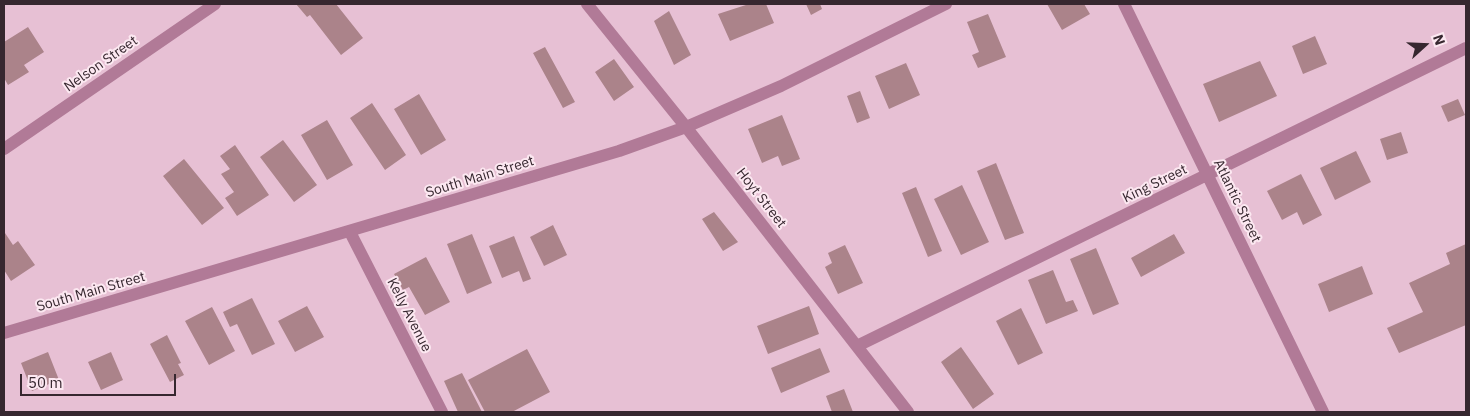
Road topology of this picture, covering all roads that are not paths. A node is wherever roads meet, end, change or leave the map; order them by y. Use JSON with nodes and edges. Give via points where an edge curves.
{"nodes":[{"id":1,"x":215,"y":4,"type":"edge"},
{"id":2,"x":587,"y":4,"type":"edge"},
{"id":3,"x":946,"y":4,"type":"edge"},
{"id":4,"x":1124,"y":4,"type":"edge"},
{"id":5,"x":1466,"y":48,"type":"edge"},
{"id":6,"x":686,"y":126,"type":"junction"},
{"id":7,"x":4,"y":149,"type":"edge"},
{"id":8,"x":1208,"y":174,"type":"junction"},
{"id":9,"x":350,"y":232,"type":"junction"},
{"id":10,"x":4,"y":333,"type":"edge"},
{"id":11,"x":857,"y":346,"type":"junction"},
{"id":12,"x":442,"y":412,"type":"edge"},
{"id":13,"x":908,"y":412,"type":"edge"},
{"id":14,"x":1323,"y":412,"type":"edge"}],
"edges":[{"from":1,"to":7,"type":"street","name":"Nelson Street"},
{"from":2,"to":6,"type":"street","name":"Hoyt Street"},
{"from":3,"to":6,"type":"street","name":"South Main Street","via":[[780,86]]},
{"from":4,"to":8,"type":"street","name":"Atlantic Street"},
{"from":5,"to":8,"type":"street","name":"King Street"},
{"from":6,"to":9,"type":"street","name":"South Main Street","via":[[619,152]]},
{"from":6,"to":11,"type":"street","name":"Hoyt Street"},
{"from":8,"to":11,"type":"street","name":"King Street"},
{"from":8,"to":14,"type":"street","name":"Atlantic Street"},
{"from":9,"to":10,"type":"street","name":"South Main Street"},
{"from":9,"to":12,"type":"street","name":"Kelly Avenue"},
{"from":11,"to":13,"type":"street","name":"Hoyt Street"}]}
